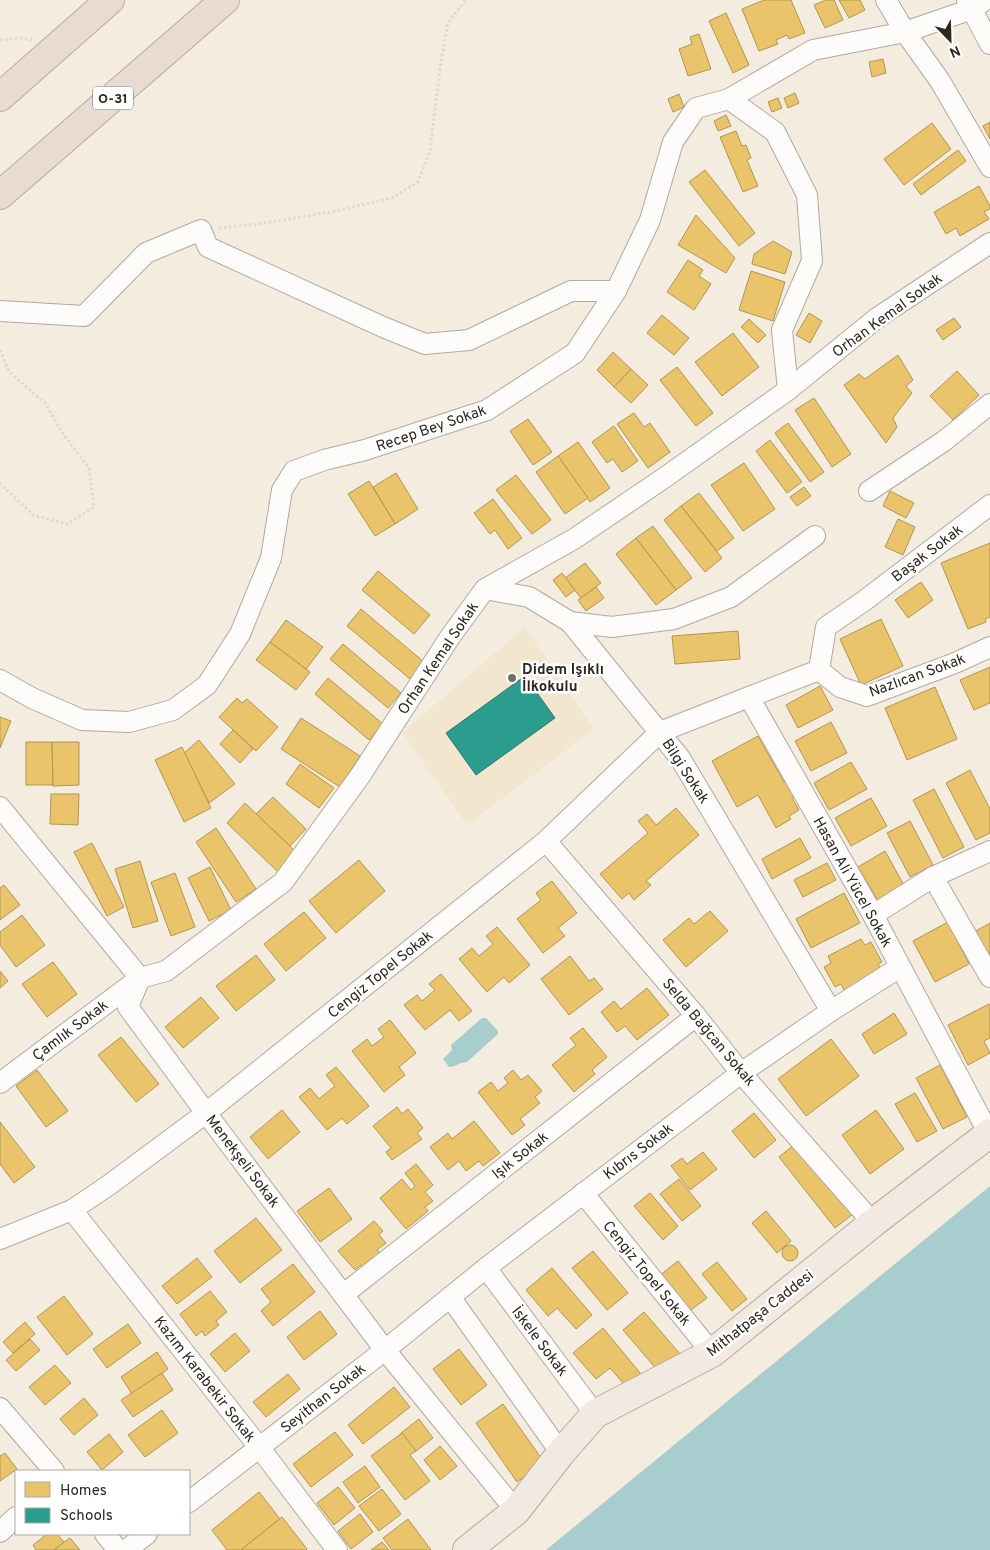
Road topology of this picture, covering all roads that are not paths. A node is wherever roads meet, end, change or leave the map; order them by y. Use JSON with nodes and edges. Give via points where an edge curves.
{"nodes":[{"id":1,"x":110,"y":0,"type":"edge"},
{"id":2,"x":225,"y":0,"type":"edge"},
{"id":3,"x":886,"y":0,"type":"edge"},
{"id":4,"x":975,"y":3,"type":"edge"},
{"id":5,"x":905,"y":32,"type":"junction"},
{"id":6,"x":990,"y":44,"type":"edge"},
{"id":7,"x":0,"y":97,"type":"edge"},
{"id":8,"x":729,"y":99,"type":"junction"},
{"id":9,"x":990,"y":167,"type":"edge"},
{"id":10,"x":0,"y":196,"type":"edge"},
{"id":11,"x":990,"y":243,"type":"edge"},
{"id":12,"x":616,"y":291,"type":"junction"},
{"id":13,"x":0,"y":311,"type":"edge"},
{"id":14,"x":788,"y":390,"type":"junction"},
{"id":15,"x":990,"y":404,"type":"edge"},
{"id":16,"x":869,"y":491,"type":"dead end"},
{"id":17,"x":990,"y":505,"type":"edge"},
{"id":18,"x":815,"y":536,"type":"dead end"},
{"id":19,"x":485,"y":590,"type":"junction"},
{"id":20,"x":570,"y":622,"type":"junction"},
{"id":21,"x":990,"y":647,"type":"edge"},
{"id":22,"x":819,"y":670,"type":"junction"},
{"id":23,"x":0,"y":680,"type":"edge"},
{"id":24,"x":749,"y":697,"type":"junction"},
{"id":25,"x":660,"y":732,"type":"junction"},
{"id":26,"x":0,"y":807,"type":"edge"},
{"id":27,"x":546,"y":841,"type":"junction"},
{"id":28,"x":990,"y":851,"type":"edge"},
{"id":29,"x":933,"y":877,"type":"junction"},
{"id":30,"x":873,"y":915,"type":"junction"},
{"id":31,"x":900,"y":967,"type":"junction"},
{"id":32,"x":990,"y":977,"type":"edge"},
{"id":33,"x":140,"y":978,"type":"junction"},
{"id":34,"x":831,"y":1011,"type":"junction"},
{"id":35,"x":696,"y":1016,"type":"junction"},
{"id":36,"x":741,"y":1073,"type":"junction"},
{"id":37,"x":0,"y":1083,"type":"edge"},
{"id":38,"x":206,"y":1114,"type":"junction"},
{"id":39,"x":989,"y":1133,"type":"edge"},
{"id":40,"x":583,"y":1193,"type":"junction"},
{"id":41,"x":72,"y":1210,"type":"junction"},
{"id":42,"x":873,"y":1223,"type":"junction"},
{"id":43,"x":0,"y":1239,"type":"edge"},
{"id":44,"x":486,"y":1268,"type":"junction"},
{"id":45,"x":344,"y":1294,"type":"junction"},
{"id":46,"x":450,"y":1297,"type":"junction"},
{"id":47,"x":385,"y":1350,"type":"junction"},
{"id":48,"x":712,"y":1353,"type":"junction"},
{"id":49,"x":0,"y":1408,"type":"edge"},
{"id":50,"x":595,"y":1414,"type":"junction"},
{"id":51,"x":259,"y":1447,"type":"junction"},
{"id":52,"x":561,"y":1453,"type":"junction"},
{"id":53,"x":53,"y":1470,"type":"edge"},
{"id":54,"x":190,"y":1501,"type":"edge"},
{"id":55,"x":516,"y":1511,"type":"junction"},
{"id":56,"x":15,"y":1518,"type":"edge"},
{"id":57,"x":0,"y":1532,"type":"edge"},
{"id":58,"x":106,"y":1535,"type":"edge"},
{"id":59,"x":146,"y":1535,"type":"edge"},
{"id":60,"x":118,"y":1550,"type":"edge"},
{"id":61,"x":126,"y":1550,"type":"edge"},
{"id":62,"x":337,"y":1550,"type":"edge"},
{"id":63,"x":467,"y":1550,"type":"edge"}],
"edges":[{"from":1,"to":7,"type":"highway"},
{"from":2,"to":10,"type":"highway","number":"O-31"},
{"from":3,"to":5,"type":"street"},
{"from":4,"to":5,"type":"street","name":"Recep Bey Sokak"},
{"from":4,"to":6,"type":"street"},
{"from":5,"to":8,"type":"street","name":"Recep Bey Sokak","via":[[813,50]]},
{"from":5,"to":9,"type":"street","via":[[940,81]]},
{"from":8,"to":12,"type":"street","name":"Recep Bey Sokak","via":[[696,108],[673,142],[650,220]]},
{"from":8,"to":14,"type":"street","via":[[775,132],[807,195],[812,262],[782,330]]},
{"from":11,"to":14,"type":"street","name":"Orhan Kemal Sokak","via":[[877,318]]},
{"from":12,"to":13,"type":"street","via":[[571,291],[469,340],[425,344],[208,247],[201,230],[146,253],[84,316]]},
{"from":12,"to":23,"type":"street","name":"Recep Bey Sokak","via":[[575,354],[487,410],[294,470],[282,490],[271,558],[240,634],[207,685],[172,710],[129,722],[82,720]]},
{"from":14,"to":19,"type":"street","name":"Orhan Kemal Sokak","via":[[574,539]]},
{"from":15,"to":16,"type":"street","via":[[944,441]]},
{"from":17,"to":22,"type":"street","name":"Başak Sokak","via":[[826,627]]},
{"from":18,"to":20,"type":"street","via":[[731,597],[674,619],[612,627]]},
{"from":19,"to":20,"type":"street","name":"Bilgi Sokak","via":[[529,597]]},
{"from":19,"to":33,"type":"street","name":"Orhan Kemal Sokak","via":[[450,637],[360,776],[282,882],[166,971]]},
{"from":20,"to":25,"type":"street","name":"Bilgi Sokak"},
{"from":21,"to":22,"type":"street","name":"Nazlıcan Sokak","via":[[955,664],[867,696],[840,687]]},
{"from":22,"to":24,"type":"street"},
{"from":24,"to":25,"type":"street","name":"Cengiz Topel Sokak"},
{"from":24,"to":30,"type":"street","name":"Hasan Ali Yücel Sokak"},
{"from":25,"to":27,"type":"street","name":"Cengiz Topel Sokak"},
{"from":25,"to":34,"type":"street","name":"Bilgi Sokak","via":[[680,758]]},
{"from":26,"to":33,"type":"street"},
{"from":27,"to":35,"type":"street","name":"Selda Bağcan Sokak"},
{"from":27,"to":38,"type":"street","name":"Cengiz Topel Sokak"},
{"from":28,"to":29,"type":"street"},
{"from":29,"to":30,"type":"street"},
{"from":29,"to":32,"type":"street"},
{"from":30,"to":31,"type":"street","name":"Hasan Ali Yücel Sokak"},
{"from":31,"to":34,"type":"street","name":"Kıbrıs Sokak"},
{"from":31,"to":39,"type":"street","name":"Hasan Ali Yücel Sokak"},
{"from":33,"to":37,"type":"street","name":"Çamlık Sokak"},
{"from":33,"to":38,"type":"street","name":"Menekşeli Sokak","via":[[128,1007]]},
{"from":34,"to":36,"type":"street","name":"Kıbrıs Sokak"},
{"from":35,"to":36,"type":"street","name":"Selda Bağcan Sokak"},
{"from":35,"to":45,"type":"street","name":"Işık Sokak"},
{"from":36,"to":40,"type":"street","name":"Kıbrıs Sokak"},
{"from":36,"to":42,"type":"street","name":"Selda Bağcan Sokak"},
{"from":38,"to":41,"type":"street","name":"Cengiz Topel Sokak"},
{"from":38,"to":45,"type":"street","name":"Menekşeli Sokak"},
{"from":39,"to":42,"type":"main road","name":"Mithatpaşa Caddesi"},
{"from":40,"to":44,"type":"street","name":"Kıbrıs Sokak"},
{"from":40,"to":48,"type":"street","name":"Cengiz Topel Sokak"},
{"from":41,"to":43,"type":"street","name":"Cengiz Topel Sokak"},
{"from":41,"to":51,"type":"street","name":"Kazım Karabekir Sokak"},
{"from":42,"to":48,"type":"main road","name":"Mithatpaşa Caddesi"},
{"from":44,"to":46,"type":"street","name":"Kıbrıs Sokak"},
{"from":44,"to":50,"type":"street","name":"İskele Sokak"},
{"from":45,"to":47,"type":"street","name":"Menekşeli Sokak"},
{"from":46,"to":47,"type":"street","name":"Kıbrıs Sokak"},
{"from":46,"to":52,"type":"street"},
{"from":47,"to":51,"type":"street","name":"Seyithan Sokak"},
{"from":47,"to":55,"type":"street","name":"Menekşeli Sokak"},
{"from":48,"to":50,"type":"main road","name":"Mithatpaşa Caddesi"},
{"from":49,"to":53,"type":"street"},
{"from":50,"to":52,"type":"main road","name":"Mithatpaşa Caddesi"},
{"from":51,"to":54,"type":"street","name":"Seyithan Sokak"},
{"from":51,"to":62,"type":"street","name":"Kazım Karabekir Sokak"},
{"from":52,"to":55,"type":"main road","name":"Mithatpaşa Caddesi"},
{"from":55,"to":63,"type":"main road","name":"Mithatpaşa Caddesi"},
{"from":56,"to":57,"type":"street"},
{"from":58,"to":60,"type":"street"},
{"from":59,"to":61,"type":"street"}]}
